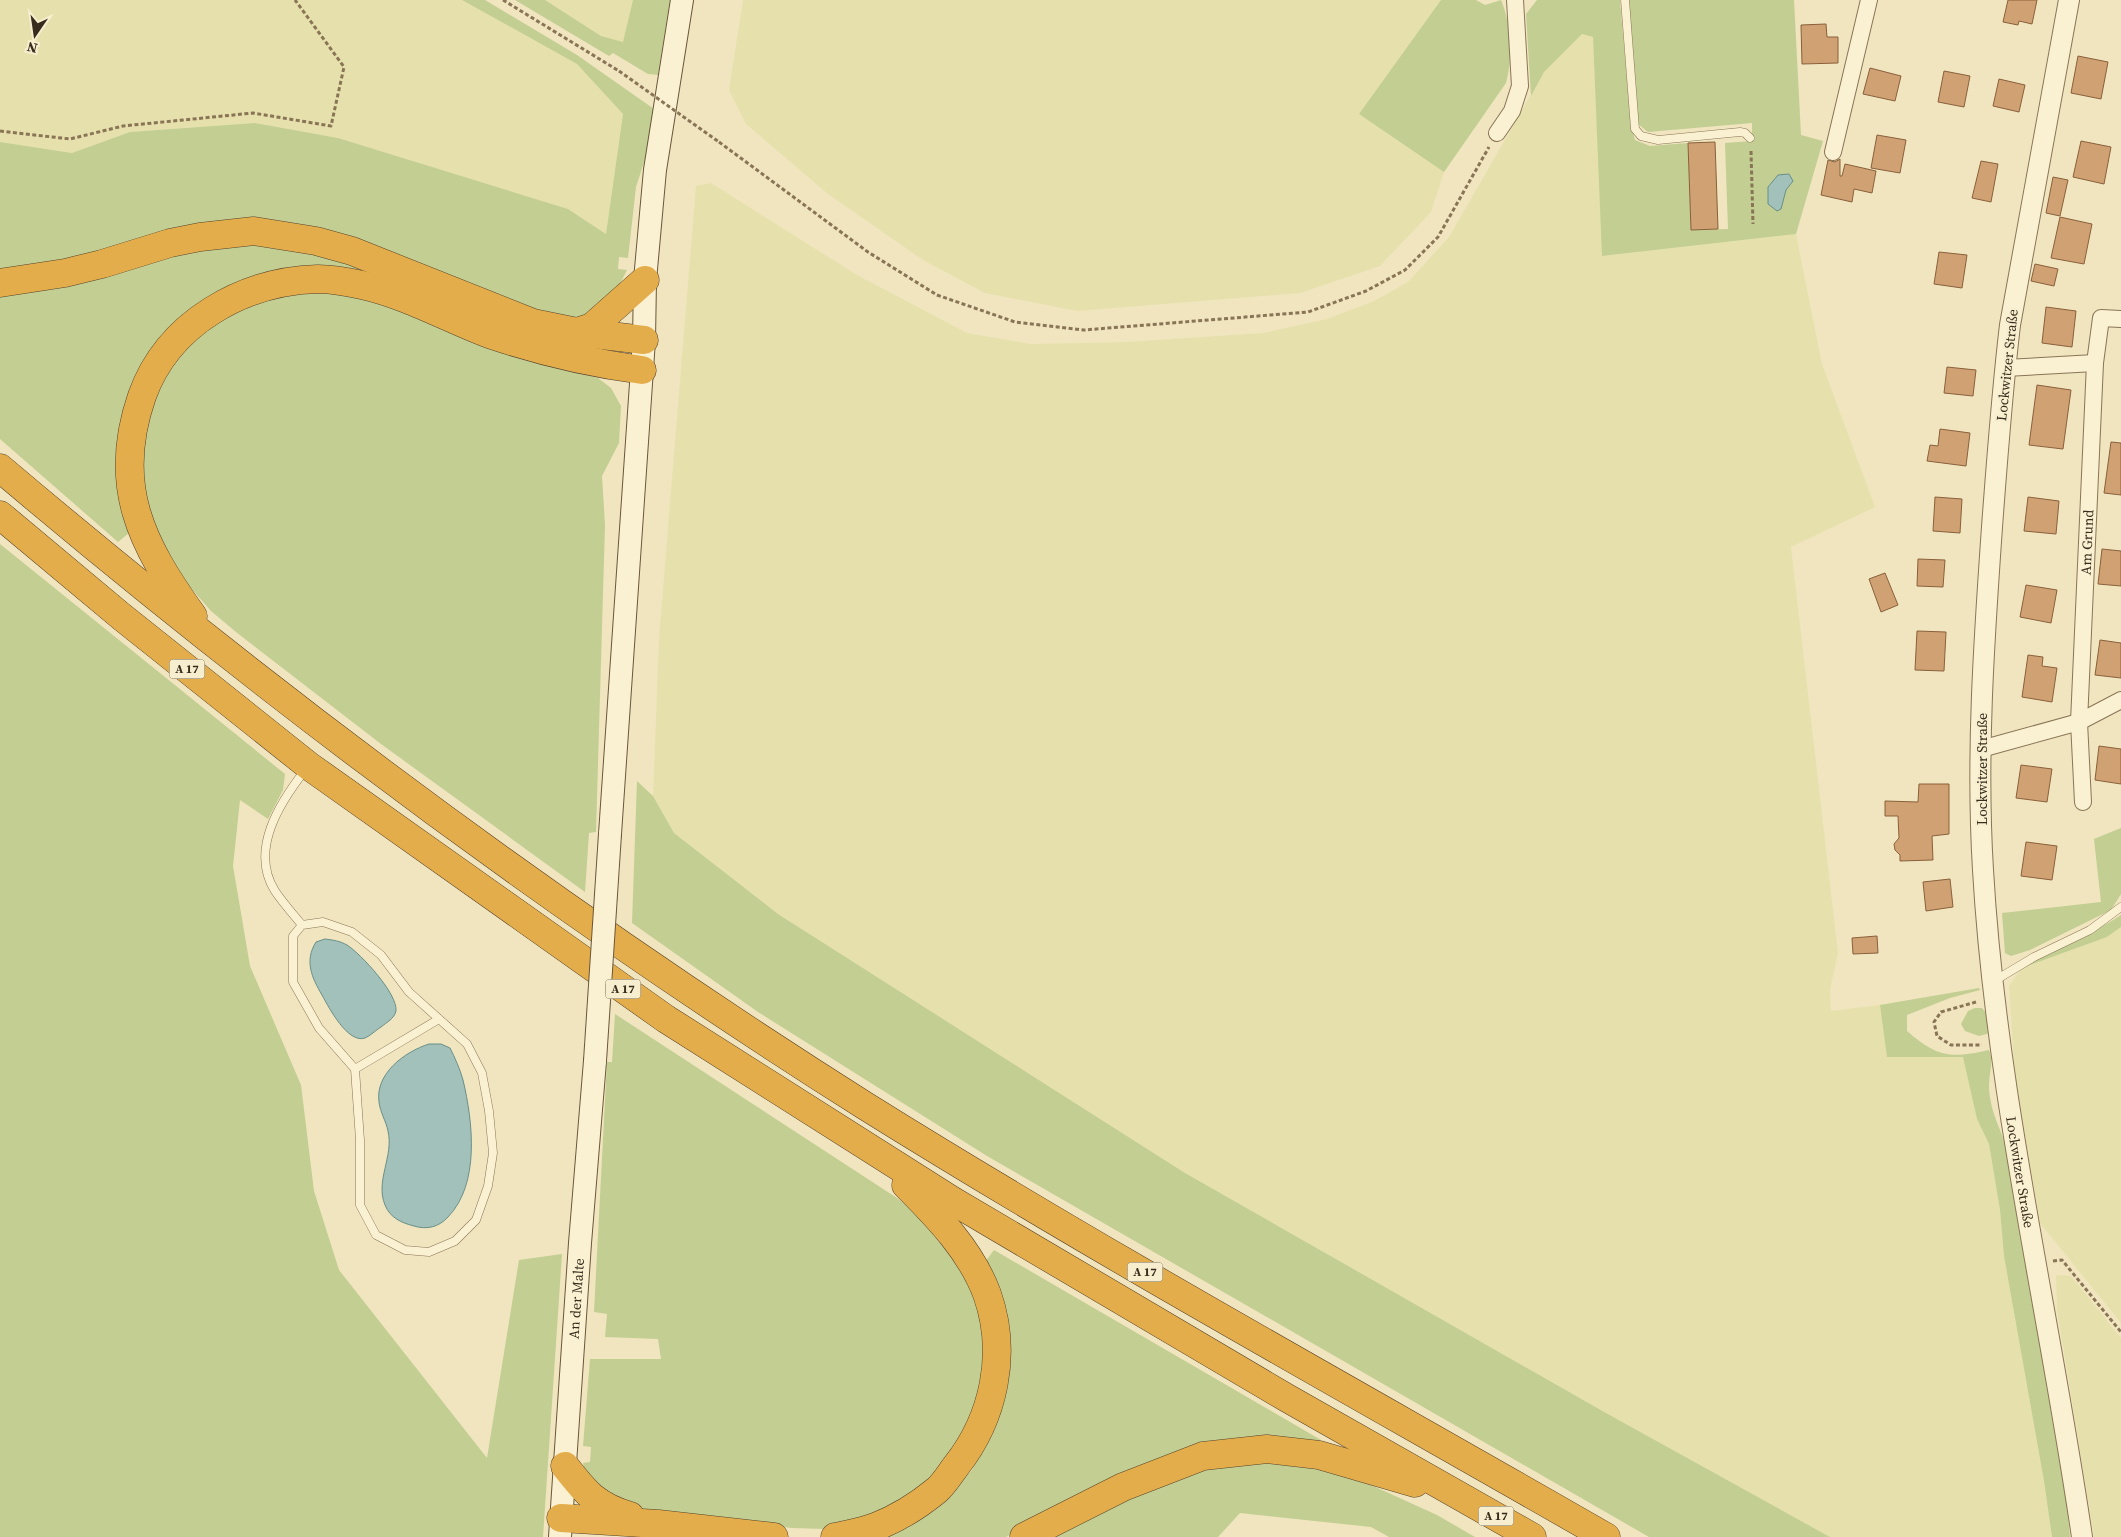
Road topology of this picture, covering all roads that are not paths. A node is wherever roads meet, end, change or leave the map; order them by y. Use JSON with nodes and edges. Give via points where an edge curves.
{"nodes":[{"id":1,"x":682,"y":0,"type":"edge"},
{"id":2,"x":1515,"y":0,"type":"edge"},
{"id":3,"x":1625,"y":0,"type":"edge"},
{"id":4,"x":1869,"y":0,"type":"edge"},
{"id":5,"x":2068,"y":0,"type":"edge"},
{"id":6,"x":1497,"y":133,"type":"road end"},
{"id":7,"x":1750,"y":138,"type":"road end"},
{"id":8,"x":1833,"y":152,"type":"dead end"},
{"id":9,"x":645,"y":280,"type":"junction"},
{"id":10,"x":0,"y":284,"type":"edge"},
{"id":11,"x":2121,"y":320,"type":"edge"},
{"id":12,"x":577,"y":332,"type":"junction"},
{"id":13,"x":644,"y":340,"type":"junction"},
{"id":14,"x":2095,"y":363,"type":"junction"},
{"id":15,"x":2004,"y":368,"type":"junction"},
{"id":16,"x":642,"y":370,"type":"junction"},
{"id":17,"x":0,"y":468,"type":"edge"},
{"id":18,"x":0,"y":515,"type":"edge"},
{"id":19,"x":213,"y":643,"type":"junction"},
{"id":20,"x":2121,"y":700,"type":"edge"},
{"id":21,"x":2080,"y":722,"type":"junction"},
{"id":22,"x":1981,"y":749,"type":"junction"},
{"id":23,"x":309,"y":766,"type":"junction"},
{"id":24,"x":2083,"y":802,"type":"dead end"},
{"id":25,"x":2121,"y":907,"type":"edge"},
{"id":26,"x":302,"y":925,"type":"junction"},
{"id":27,"x":1993,"y":990,"type":"junction"},
{"id":28,"x":438,"y":1019,"type":"junction"},
{"id":29,"x":355,"y":1069,"type":"junction"},
{"id":30,"x":874,"y":1152,"type":"junction"},
{"id":31,"x":565,"y":1466,"type":"junction"},
{"id":32,"x":1460,"y":1496,"type":"junction"},
{"id":33,"x":658,"y":1524,"type":"junction"},
{"id":34,"x":560,"y":1528,"type":"edge"},
{"id":35,"x":774,"y":1537,"type":"edge"},
{"id":36,"x":835,"y":1537,"type":"edge"},
{"id":37,"x":1024,"y":1537,"type":"edge"},
{"id":38,"x":1532,"y":1537,"type":"edge"},
{"id":39,"x":1606,"y":1537,"type":"edge"},
{"id":40,"x":2082,"y":1537,"type":"edge"}],
"edges":[{"from":1,"to":9,"type":"main road","name":"An der Malte","via":[[655,170]]},
{"from":2,"to":6,"type":"street","via":[[1520,86],[1512,111]]},
{"from":3,"to":7,"type":"lane","via":[[1635,128],[1642,136],[1658,140],[1740,132]]},
{"from":4,"to":8,"type":"street"},
{"from":5,"to":15,"type":"street","name":"Lockwitzer Straße"},
{"from":9,"to":12,"type":"highway","via":[[592,327]]},
{"from":9,"to":13,"type":"main road","name":"An der Malte"},
{"from":10,"to":12,"type":"highway","via":[[74,271],[170,243],[254,232],[316,241],[352,251],[533,323]]},
{"from":11,"to":14,"type":"street","name":"Am Grund","via":[[2100,318]]},
{"from":12,"to":13,"type":"highway"},
{"from":13,"to":16,"type":"main road","name":"An der Malte"},
{"from":14,"to":15,"type":"street"},
{"from":14,"to":21,"type":"street","name":"Am Grund"},
{"from":15,"to":22,"type":"street","name":"Lockwitzer Straße","via":[[1988,590]]},
{"from":16,"to":19,"type":"highway","via":[[537,349],[488,333],[415,302],[338,281],[319,279],[275,284],[230,300],[208,312],[192,324],[165,354],[146,386],[137,412],[129,455],[131,494],[143,534],[172,586]]},
{"from":16,"to":31,"type":"main road","name":"An der Malte","bridge":true},
{"from":17,"to":19,"type":"highway","number":"A 17"},
{"from":18,"to":23,"type":"highway","number":"A 17"},
{"from":19,"to":39,"type":"highway","number":"A 17","via":[[354,753],[552,897],[866,1106],[1015,1197]]},
{"from":20,"to":21,"type":"street"},
{"from":21,"to":22,"type":"street"},
{"from":21,"to":24,"type":"street","name":"Am Grund"},
{"from":22,"to":27,"type":"street","name":"Lockwitzer Straße","via":[[1983,869]]},
{"from":23,"to":26,"type":"lane","via":[[288,792],[266,842],[266,867],[274,890]]},
{"from":23,"to":30,"type":"highway","number":"A 17","via":[[666,1019]]},
{"from":25,"to":27,"type":"lane","via":[[2090,930],[2034,956]]},
{"from":26,"to":28,"type":"lane","via":[[323,922],[352,932],[381,955],[409,992]]},
{"from":26,"to":29,"type":"lane","via":[[293,936],[293,982],[319,1028]]},
{"from":27,"to":40,"type":"street","name":"Lockwitzer Straße"},
{"from":28,"to":29,"type":"lane"},
{"from":28,"to":29,"type":"lane","via":[[467,1044],[482,1073],[493,1153],[488,1186],[476,1220],[455,1240],[429,1252],[405,1250],[376,1235],[360,1205]]},
{"from":30,"to":32,"type":"highway","number":"A 17","via":[[1270,1388]]},
{"from":30,"to":36,"type":"highway","via":[[940,1219],[978,1275],[993,1320],[996,1371],[983,1420],[963,1457],[938,1489],[876,1527]]},
{"from":31,"to":33,"type":"highway","via":[[598,1503]]},
{"from":31,"to":34,"type":"main road","name":"An der Malte"},
{"from":32,"to":37,"type":"highway","via":[[1319,1455],[1267,1449],[1203,1456],[1168,1468]]},
{"from":32,"to":38,"type":"highway","number":"A 17"},
{"from":33,"to":34,"type":"highway"},
{"from":33,"to":35,"type":"highway"}]}
